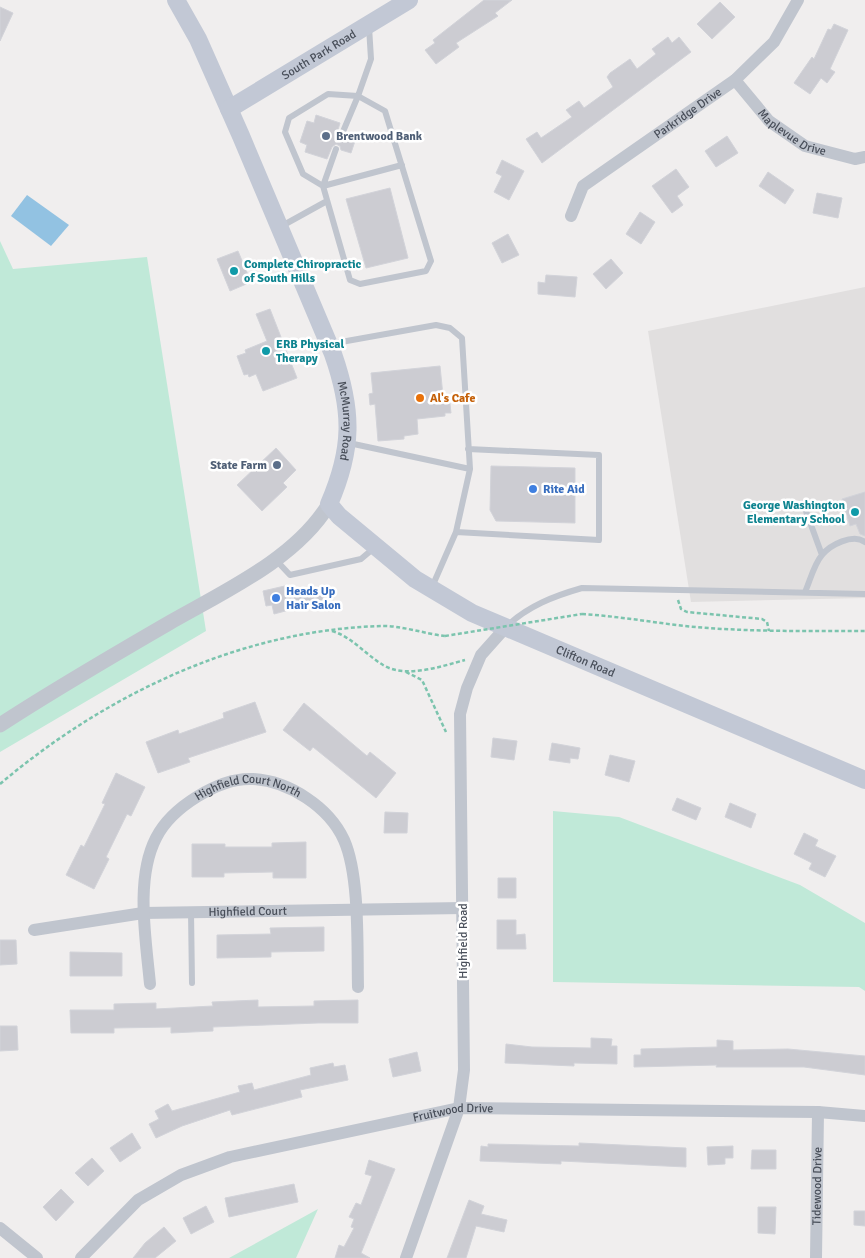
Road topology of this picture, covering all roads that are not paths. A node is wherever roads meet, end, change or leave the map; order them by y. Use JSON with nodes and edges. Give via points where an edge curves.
{"nodes":[{"id":1,"x":176,"y":0,"type":"edge"},
{"id":2,"x":409,"y":0,"type":"edge"},
{"id":3,"x":798,"y":0,"type":"edge"},
{"id":4,"x":369,"y":26,"type":"junction"},
{"id":5,"x":735,"y":80,"type":"junction"},
{"id":6,"x":358,"y":96,"type":"junction"},
{"id":7,"x":229,"y":109,"type":"junction"},
{"id":8,"x":342,"y":134,"type":"dead end"},
{"id":9,"x":336,"y":149,"type":"dead end"},
{"id":10,"x":865,"y":157,"type":"edge"},
{"id":11,"x":402,"y":165,"type":"junction"},
{"id":12,"x":323,"y":186,"type":"junction"},
{"id":13,"x":327,"y":202,"type":"junction"},
{"id":14,"x":571,"y":216,"type":"dead end"},
{"id":15,"x":279,"y":227,"type":"junction"},
{"id":16,"x":328,"y":344,"type":"junction"},
{"id":17,"x":348,"y":443,"type":"junction"},
{"id":18,"x":468,"y":449,"type":"junction"},
{"id":19,"x":470,"y":469,"type":"junction"},
{"id":20,"x":803,"y":503,"type":"dead end"},
{"id":21,"x":329,"y":504,"type":"junction"},
{"id":22,"x":456,"y":532,"type":"junction"},
{"id":23,"x":865,"y":542,"type":"edge"},
{"id":24,"x":375,"y":548,"type":"junction"},
{"id":25,"x":822,"y":555,"type":"junction"},
{"id":26,"x":275,"y":559,"type":"junction"},
{"id":27,"x":431,"y":590,"type":"junction"},
{"id":28,"x":805,"y":592,"type":"junction"},
{"id":29,"x":865,"y":594,"type":"edge"},
{"id":30,"x":506,"y":627,"type":"junction"},
{"id":31,"x":0,"y":725,"type":"edge"},
{"id":32,"x":865,"y":780,"type":"edge"},
{"id":33,"x":463,"y":908,"type":"junction"},
{"id":34,"x":356,"y":909,"type":"junction"},
{"id":35,"x":191,"y":912,"type":"junction"},
{"id":36,"x":143,"y":913,"type":"junction"},
{"id":37,"x":34,"y":930,"type":"dead end"},
{"id":38,"x":192,"y":983,"type":"dead end"},
{"id":39,"x":150,"y":984,"type":"dead end"},
{"id":40,"x":358,"y":987,"type":"dead end"},
{"id":41,"x":458,"y":1108,"type":"junction"},
{"id":42,"x":818,"y":1112,"type":"junction"},
{"id":43,"x":865,"y":1116,"type":"edge"},
{"id":44,"x":0,"y":1228,"type":"edge"},
{"id":45,"x":37,"y":1258,"type":"edge"},
{"id":46,"x":81,"y":1258,"type":"edge"},
{"id":47,"x":406,"y":1258,"type":"edge"},
{"id":48,"x":816,"y":1258,"type":"edge"}],
"edges":[{"from":1,"to":7,"type":"main road","name":"McMurray Road","via":[[198,39]]},
{"from":2,"to":4,"type":"main road","name":"South Park Road"},
{"from":3,"to":5,"type":"street","name":"Parkridge Drive","via":[[774,42]]},
{"from":4,"to":6,"type":"lane","via":[[371,59]]},
{"from":4,"to":7,"type":"main road","name":"South Park Road"},
{"from":5,"to":10,"type":"street","name":"Maplevue Drive","via":[[768,121],[806,146],[855,159]]},
{"from":5,"to":14,"type":"street","name":"Parkridge Drive","via":[[583,186]]},
{"from":6,"to":8,"type":"lane"},
{"from":6,"to":11,"type":"lane","via":[[385,111]]},
{"from":6,"to":12,"type":"lane","via":[[328,94],[289,118],[285,132],[303,174]]},
{"from":7,"to":15,"type":"main road","name":"McMurray Road"},
{"from":9,"to":12,"type":"lane"},
{"from":11,"to":12,"type":"lane"},
{"from":11,"to":13,"type":"lane","via":[[431,261],[426,271],[360,284],[350,280]]},
{"from":12,"to":13,"type":"lane"},
{"from":13,"to":15,"type":"lane"},
{"from":15,"to":16,"type":"main road","name":"McMurray Road"},
{"from":16,"to":17,"type":"main road","name":"McMurray Road","via":[[346,397]]},
{"from":16,"to":18,"type":"lane","via":[[405,329],[436,325],[450,328],[462,338]]},
{"from":17,"to":19,"type":"lane"},
{"from":17,"to":21,"type":"main road","name":"McMurray Road","via":[[344,465]]},
{"from":18,"to":19,"type":"lane"},
{"from":18,"to":22,"type":"lane","via":[[599,455],[599,540]]},
{"from":19,"to":22,"type":"lane"},
{"from":20,"to":25,"type":"lane"},
{"from":21,"to":24,"type":"main road","name":"Clifton Road"},
{"from":21,"to":26,"type":"street","name":"McMurray Road","via":[[309,532]]},
{"from":22,"to":27,"type":"lane"},
{"from":23,"to":25,"type":"lane","via":[[846,539]]},
{"from":24,"to":26,"type":"lane","via":[[362,559],[290,576]]},
{"from":24,"to":27,"type":"main road","name":"Clifton Road"},
{"from":25,"to":28,"type":"lane"},
{"from":26,"to":31,"type":"street","name":"McMurray Road"},
{"from":27,"to":30,"type":"main road","name":"Clifton Road"},
{"from":28,"to":29,"type":"lane"},
{"from":28,"to":30,"type":"lane","via":[[582,588],[555,596],[521,613]]},
{"from":30,"to":32,"type":"main road","name":"Clifton Road"},
{"from":30,"to":33,"type":"street","name":"Highfield Road","via":[[481,655],[460,714]]},
{"from":33,"to":34,"type":"street","name":"Highfield Court"},
{"from":33,"to":41,"type":"street","name":"Highfield Road","via":[[464,1070]]},
{"from":34,"to":35,"type":"street","name":"Highfield Court"},
{"from":34,"to":36,"type":"street","name":"Highfield Court North","via":[[344,840],[331,820],[309,800],[281,785],[252,779],[221,785],[194,798],[172,817],[156,838],[147,865]]},
{"from":34,"to":40,"type":"street","name":"Highfield Court North"},
{"from":35,"to":36,"type":"street","name":"Highfield Court"},
{"from":35,"to":38,"type":"lane"},
{"from":36,"to":37,"type":"street","name":"Highfield Court"},
{"from":36,"to":39,"type":"street","name":"Highfield Court North"},
{"from":41,"to":42,"type":"street","name":"Fruitwood Drive"},
{"from":41,"to":46,"type":"street","name":"Fruitwood Drive","via":[[230,1157],[181,1175],[138,1200]]},
{"from":41,"to":47,"type":"street","name":"Highfield Road"},
{"from":42,"to":43,"type":"street","name":"Fruitwood Drive"},
{"from":42,"to":48,"type":"street","name":"Tidewood Drive"},
{"from":44,"to":45,"type":"street"}]}
